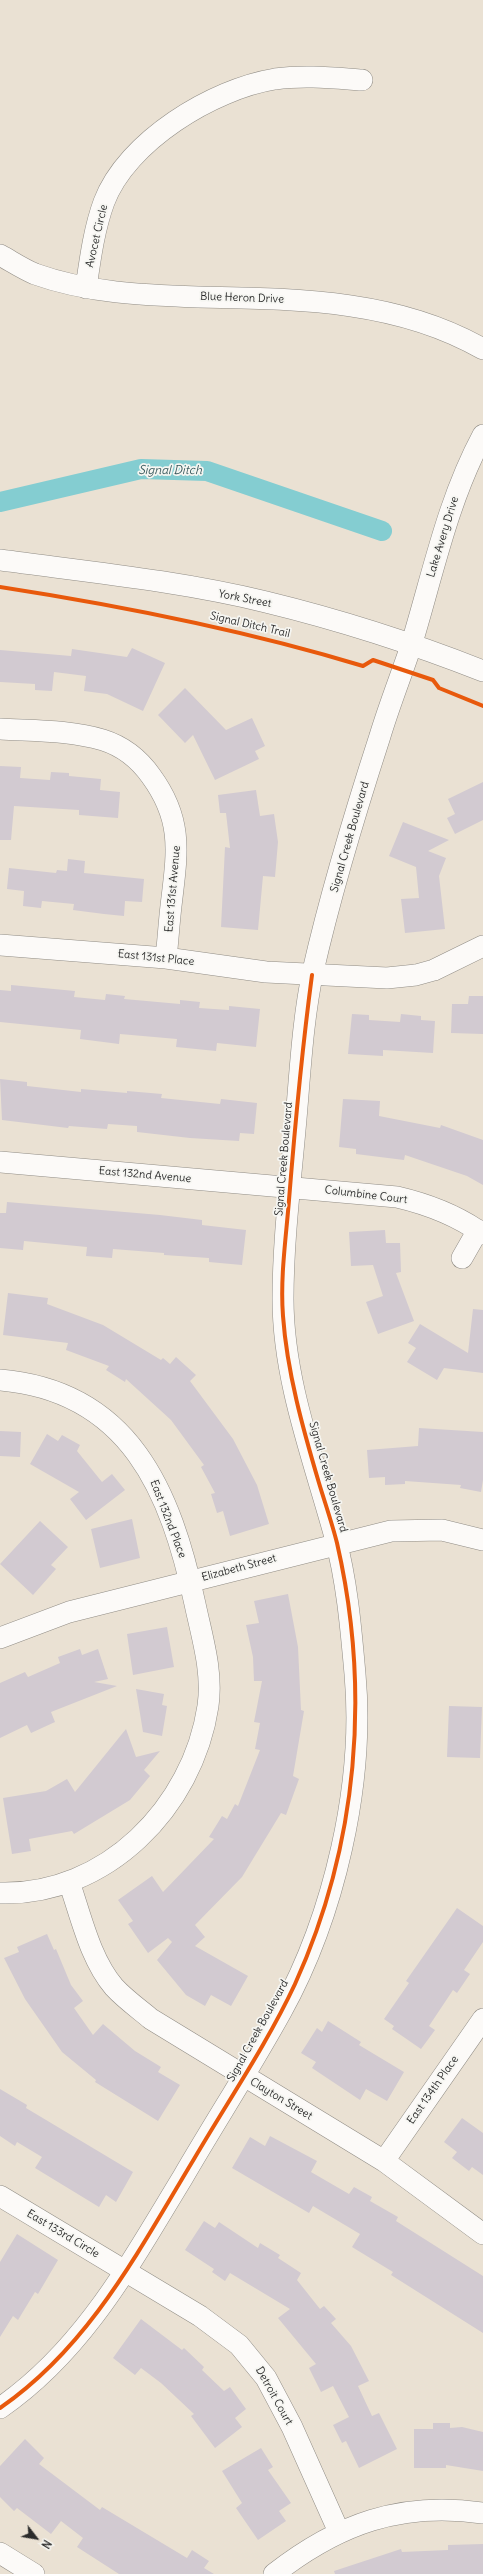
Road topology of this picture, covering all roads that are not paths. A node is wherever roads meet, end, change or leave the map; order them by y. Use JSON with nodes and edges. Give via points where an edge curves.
{"nodes":[{"id":1,"x":362,"y":80,"type":"dead end"},
{"id":2,"x":0,"y":255,"type":"edge"},
{"id":3,"x":86,"y":288,"type":"junction"},
{"id":4,"x":483,"y":349,"type":"edge"},
{"id":5,"x":483,"y":435,"type":"edge"},
{"id":6,"x":0,"y":560,"type":"edge"},
{"id":7,"x":412,"y":643,"type":"junction"},
{"id":8,"x":483,"y":671,"type":"edge"},
{"id":9,"x":0,"y":729,"type":"edge"},
{"id":10,"x":0,"y":945,"type":"edge"},
{"id":11,"x":483,"y":946,"type":"edge"},
{"id":12,"x":166,"y":958,"type":"junction"},
{"id":13,"x":312,"y":975,"type":"junction"},
{"id":14,"x":0,"y":1162,"type":"edge"},
{"id":15,"x":290,"y":1188,"type":"junction"},
{"id":16,"x":480,"y":1232,"type":"edge"},
{"id":17,"x":462,"y":1258,"type":"dead end"},
{"id":18,"x":0,"y":1380,"type":"edge"},
{"id":19,"x":483,"y":1540,"type":"edge"},
{"id":20,"x":337,"y":1543,"type":"junction"},
{"id":21,"x":190,"y":1581,"type":"junction"},
{"id":22,"x":0,"y":1638,"type":"edge"},
{"id":23,"x":68,"y":1882,"type":"junction"},
{"id":24,"x":0,"y":1894,"type":"edge"},
{"id":25,"x":483,"y":2019,"type":"edge"},
{"id":26,"x":243,"y":2076,"type":"junction"},
{"id":27,"x":384,"y":2161,"type":"junction"},
{"id":28,"x":0,"y":2196,"type":"edge"},
{"id":29,"x":483,"y":2234,"type":"edge"},
{"id":30,"x":126,"y":2272,"type":"junction"},
{"id":31,"x":0,"y":2408,"type":"edge"},
{"id":32,"x":483,"y":2513,"type":"edge"},
{"id":33,"x":339,"y":2532,"type":"junction"},
{"id":34,"x":0,"y":2553,"type":"edge"},
{"id":35,"x":34,"y":2574,"type":"edge"},
{"id":36,"x":274,"y":2574,"type":"edge"}],
"edges":[{"from":1,"to":3,"type":"street","name":"Avocet Circle","via":[[302,77],[267,81],[244,86],[207,102],[179,119],[143,148],[111,188],[104,202]]},
{"from":2,"to":3,"type":"street","name":"Blue Heron Drive","via":[[34,274]]},
{"from":3,"to":4,"type":"street","name":"Blue Heron Drive","via":[[138,295],[287,299],[353,305],[433,325]]},
{"from":5,"to":7,"type":"street","name":"Lake Avery Drive","via":[[464,470],[443,531]]},
{"from":6,"to":7,"type":"street","name":"York Street","via":[[148,580],[266,602]]},
{"from":7,"to":8,"type":"street","name":"York Street"},
{"from":7,"to":13,"type":"street","name":"Signal Creek Boulevard","via":[[381,730],[347,843]]},
{"from":9,"to":12,"type":"street","name":"East 131st Avenue","via":[[75,734],[116,745],[136,759],[159,786],[168,803],[177,840]]},
{"from":10,"to":12,"type":"street","name":"East 131st Place"},
{"from":11,"to":13,"type":"street","name":"East 131st Place","via":[[434,970],[416,975],[387,978]]},
{"from":12,"to":13,"type":"street","name":"East 131st Place","via":[[266,972]]},
{"from":13,"to":15,"type":"street","name":"Signal Creek Boulevard"},
{"from":14,"to":15,"type":"street","name":"East 132nd Avenue"},
{"from":15,"to":16,"type":"street","name":"Columbine Court","via":[[397,1197],[429,1207]]},
{"from":15,"to":20,"type":"street","name":"Signal Creek Boulevard","via":[[283,1316],[297,1398]]},
{"from":16,"to":17,"type":"street"},
{"from":18,"to":21,"type":"street","name":"East 132nd Place","via":[[28,1383],[52,1390],[80,1403],[114,1427],[137,1451],[161,1491]]},
{"from":19,"to":20,"type":"street","name":"Elizabeth Street","via":[[460,1533],[426,1528],[391,1531]]},
{"from":20,"to":21,"type":"street","name":"Elizabeth Street"},
{"from":20,"to":26,"type":"street","name":"Signal Creek Boulevard","via":[[350,1621],[356,1680],[356,1744],[350,1799],[338,1862],[308,1954],[282,2011]]},
{"from":21,"to":22,"type":"street","name":"Elizabeth Street","via":[[69,1612]]},
{"from":21,"to":23,"type":"street","name":"East 132nd Place","via":[[209,1676],[208,1705],[198,1748],[185,1778],[168,1806],[148,1830],[110,1861]]},
{"from":23,"to":24,"type":"street","name":"East 132nd Place","via":[[29,1893]]},
{"from":23,"to":26,"type":"street","name":"Clayton Street","via":[[92,1947],[104,1973],[114,1987],[151,2019]]},
{"from":25,"to":27,"type":"street","name":"East 134th Place"},
{"from":26,"to":27,"type":"street","name":"Clayton Street"},
{"from":26,"to":30,"type":"street","name":"Signal Creek Boulevard"},
{"from":27,"to":29,"type":"street","name":"Clayton Street"},
{"from":28,"to":30,"type":"street","name":"East 133rd Circle"},
{"from":30,"to":31,"type":"street","name":"Signal Creek Boulevard","via":[[86,2328],[56,2363]]},
{"from":30,"to":33,"type":"street","name":"Detroit Court","via":[[223,2332],[254,2361],[292,2427]]},
{"from":32,"to":33,"type":"street","via":[[460,2509],[416,2510],[382,2516]]},
{"from":33,"to":36,"type":"street","via":[[316,2543]]},
{"from":34,"to":35,"type":"street"}]}
